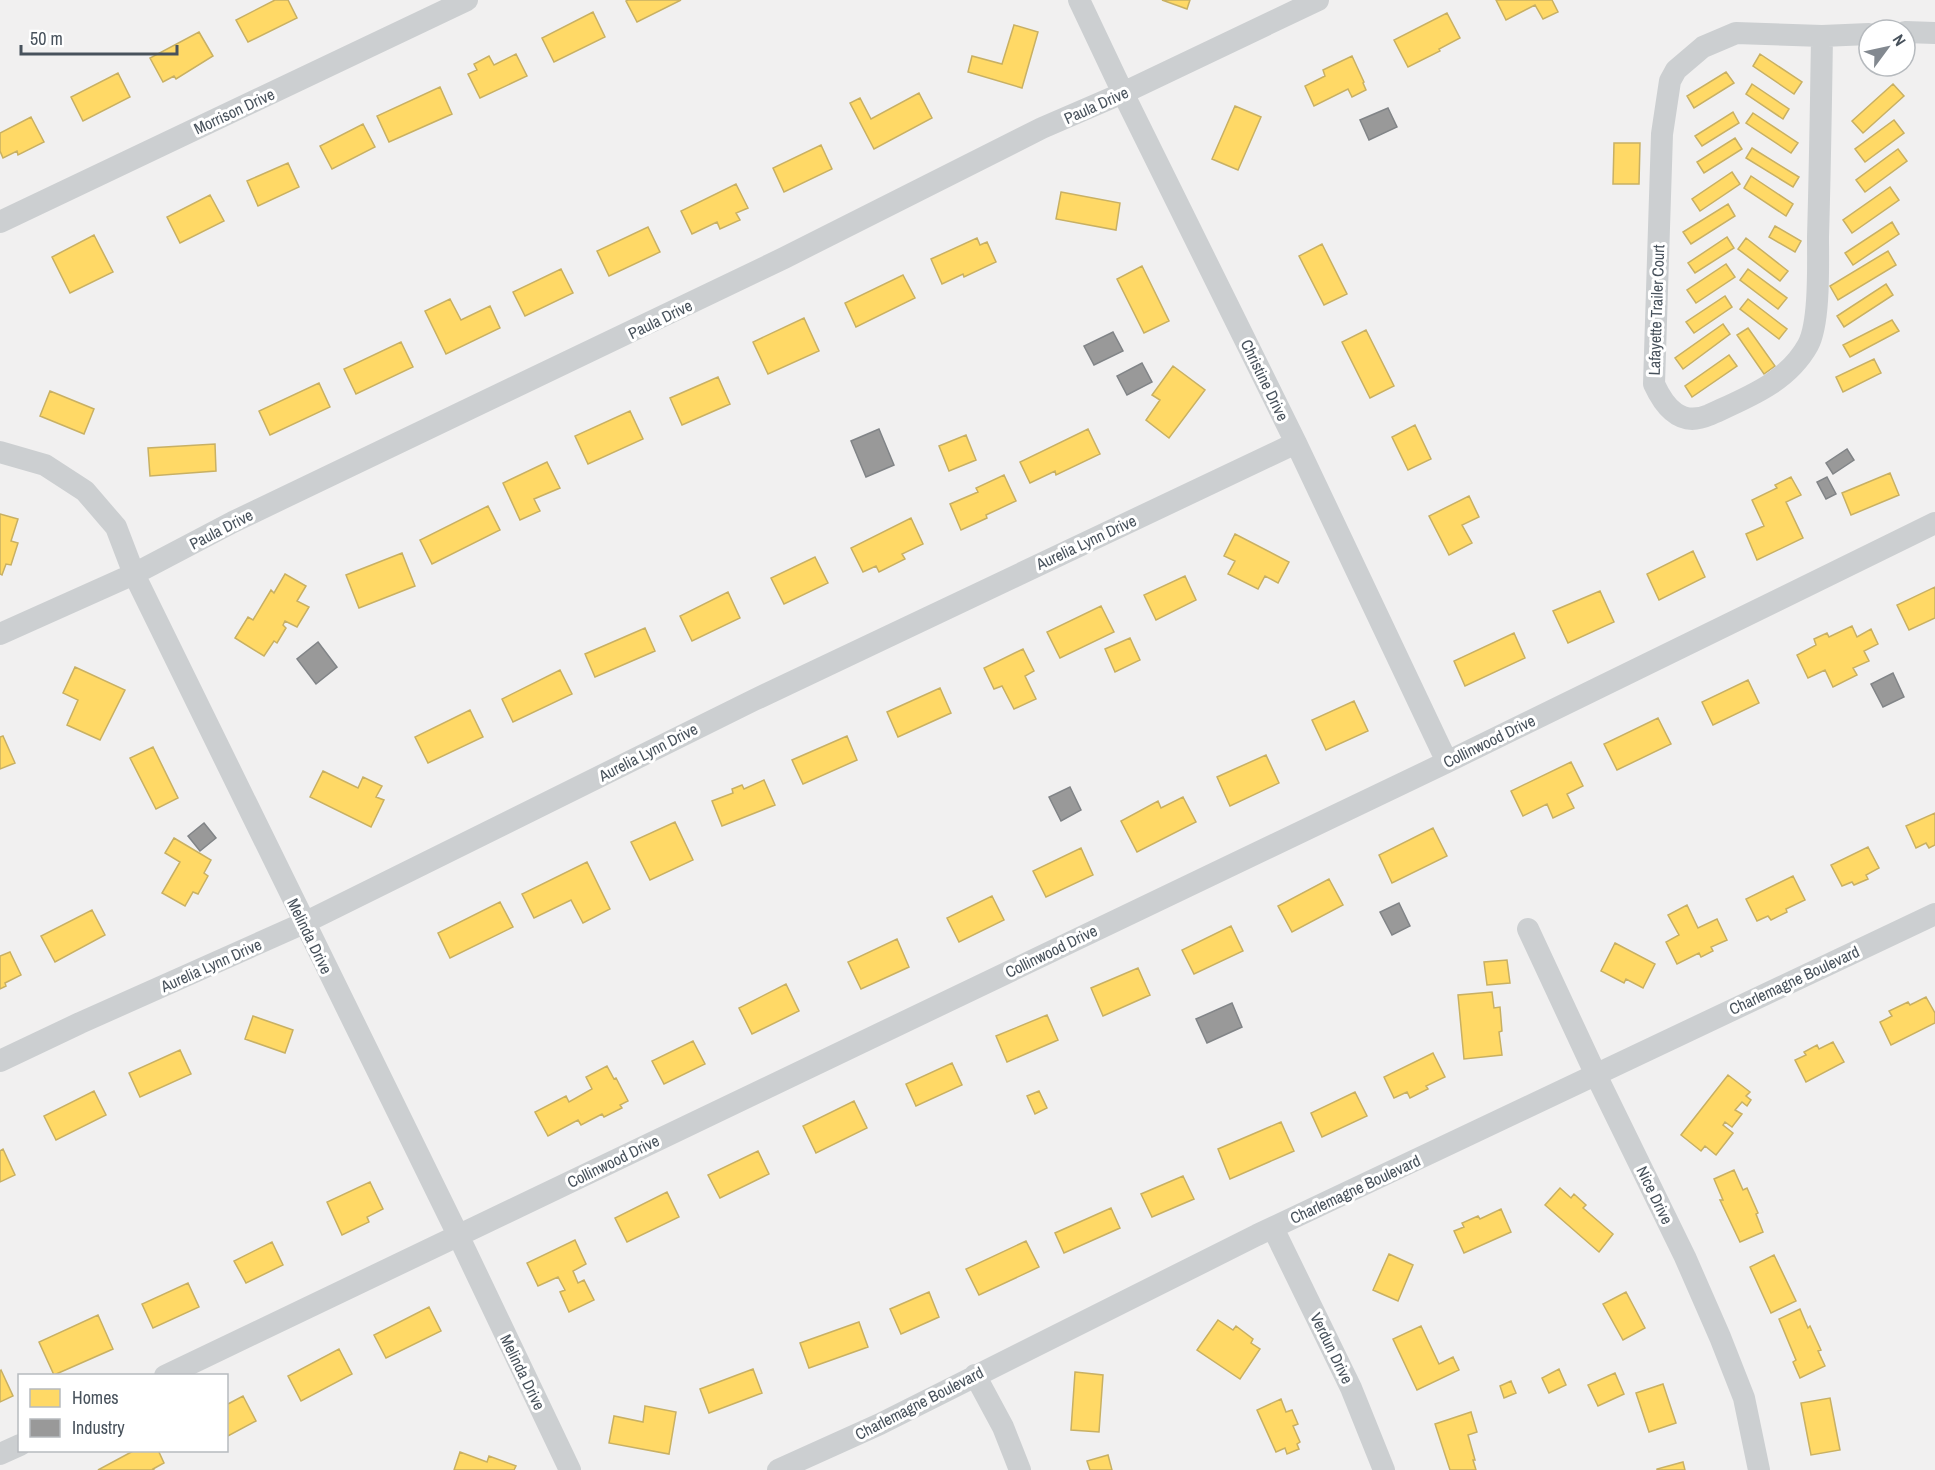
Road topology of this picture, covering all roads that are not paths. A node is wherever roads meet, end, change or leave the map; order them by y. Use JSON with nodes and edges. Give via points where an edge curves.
{"nodes":[{"id":1,"x":467,"y":0,"type":"edge"},
{"id":2,"x":1079,"y":0,"type":"edge"},
{"id":3,"x":1318,"y":0,"type":"edge"},
{"id":4,"x":1917,"y":32,"type":"edge"},
{"id":5,"x":1935,"y":33,"type":"edge"},
{"id":6,"x":1857,"y":35,"type":"edge"},
{"id":7,"x":1822,"y":36,"type":"junction"},
{"id":8,"x":1122,"y":93,"type":"junction"},
{"id":9,"x":0,"y":222,"type":"edge"},
{"id":10,"x":1296,"y":443,"type":"junction"},
{"id":11,"x":0,"y":452,"type":"edge"},
{"id":12,"x":1935,"y":523,"type":"edge"},
{"id":13,"x":134,"y":574,"type":"junction"},
{"id":14,"x":0,"y":634,"type":"edge"},
{"id":15,"x":1447,"y":762,"type":"junction"},
{"id":16,"x":1935,"y":914,"type":"edge"},
{"id":17,"x":304,"y":923,"type":"junction"},
{"id":18,"x":1528,"y":929,"type":"dead end"},
{"id":19,"x":0,"y":1061,"type":"edge"},
{"id":20,"x":1596,"y":1075,"type":"junction"},
{"id":21,"x":1273,"y":1228,"type":"junction"},
{"id":22,"x":458,"y":1235,"type":"junction"},
{"id":23,"x":169,"y":1374,"type":"edge"},
{"id":24,"x":975,"y":1375,"type":"junction"},
{"id":25,"x":18,"y":1446,"type":"edge"},
{"id":26,"x":0,"y":1454,"type":"edge"},
{"id":27,"x":570,"y":1470,"type":"edge"},
{"id":28,"x":778,"y":1470,"type":"edge"},
{"id":29,"x":1020,"y":1470,"type":"edge"},
{"id":30,"x":1384,"y":1470,"type":"edge"},
{"id":31,"x":1759,"y":1470,"type":"edge"}],
"edges":[{"from":1,"to":9,"type":"street","name":"Morrison Drive"},
{"from":2,"to":8,"type":"street","name":"Christine Drive"},
{"from":3,"to":8,"type":"street","name":"Paula Drive"},
{"from":4,"to":5,"type":"street"},
{"from":6,"to":7,"type":"street","name":"Lafayette Trailer Court"},
{"from":7,"to":7,"type":"street","name":"Lafayette Trailer Court","via":[[1736,33],[1703,47],[1676,70],[1670,81],[1662,134],[1654,384],[1670,410],[1683,418],[1698,420],[1768,387],[1808,345],[1817,299]]},
{"from":8,"to":10,"type":"street","name":"Christine Drive"},
{"from":8,"to":13,"type":"street","name":"Paula Drive","via":[[1042,128],[784,258],[233,522]]},
{"from":10,"to":15,"type":"street","name":"Christine Drive"},
{"from":10,"to":17,"type":"street","name":"Aurelia Lynn Drive","via":[[754,700]]},
{"from":11,"to":13,"type":"street","name":"Melinda Drive","via":[[45,465],[85,491],[116,527]]},
{"from":12,"to":15,"type":"street","name":"Collinwood Drive"},
{"from":13,"to":14,"type":"street","name":"Paula Drive"},
{"from":13,"to":17,"type":"street","name":"Melinda Drive"},
{"from":15,"to":22,"type":"street","name":"Collinwood Drive"},
{"from":16,"to":20,"type":"street","name":"Charlemagne Boulevard"},
{"from":17,"to":19,"type":"street","name":"Aurelia Lynn Drive"},
{"from":17,"to":22,"type":"street","name":"Melinda Drive"},
{"from":18,"to":20,"type":"street","name":"Nice Drive"},
{"from":20,"to":21,"type":"street","name":"Charlemagne Boulevard"},
{"from":20,"to":31,"type":"street","name":"Nice Drive","via":[[1720,1337],[1744,1398]]},
{"from":21,"to":24,"type":"street","name":"Charlemagne Boulevard"},
{"from":21,"to":30,"type":"street","name":"Verdun Drive","via":[[1351,1388]]},
{"from":22,"to":23,"type":"street","name":"Collinwood Drive"},
{"from":22,"to":27,"type":"street","name":"Melinda Drive"},
{"from":24,"to":28,"type":"street","name":"Charlemagne Boulevard"},
{"from":24,"to":29,"type":"street","via":[[1003,1427]]},
{"from":25,"to":26,"type":"street"}]}
